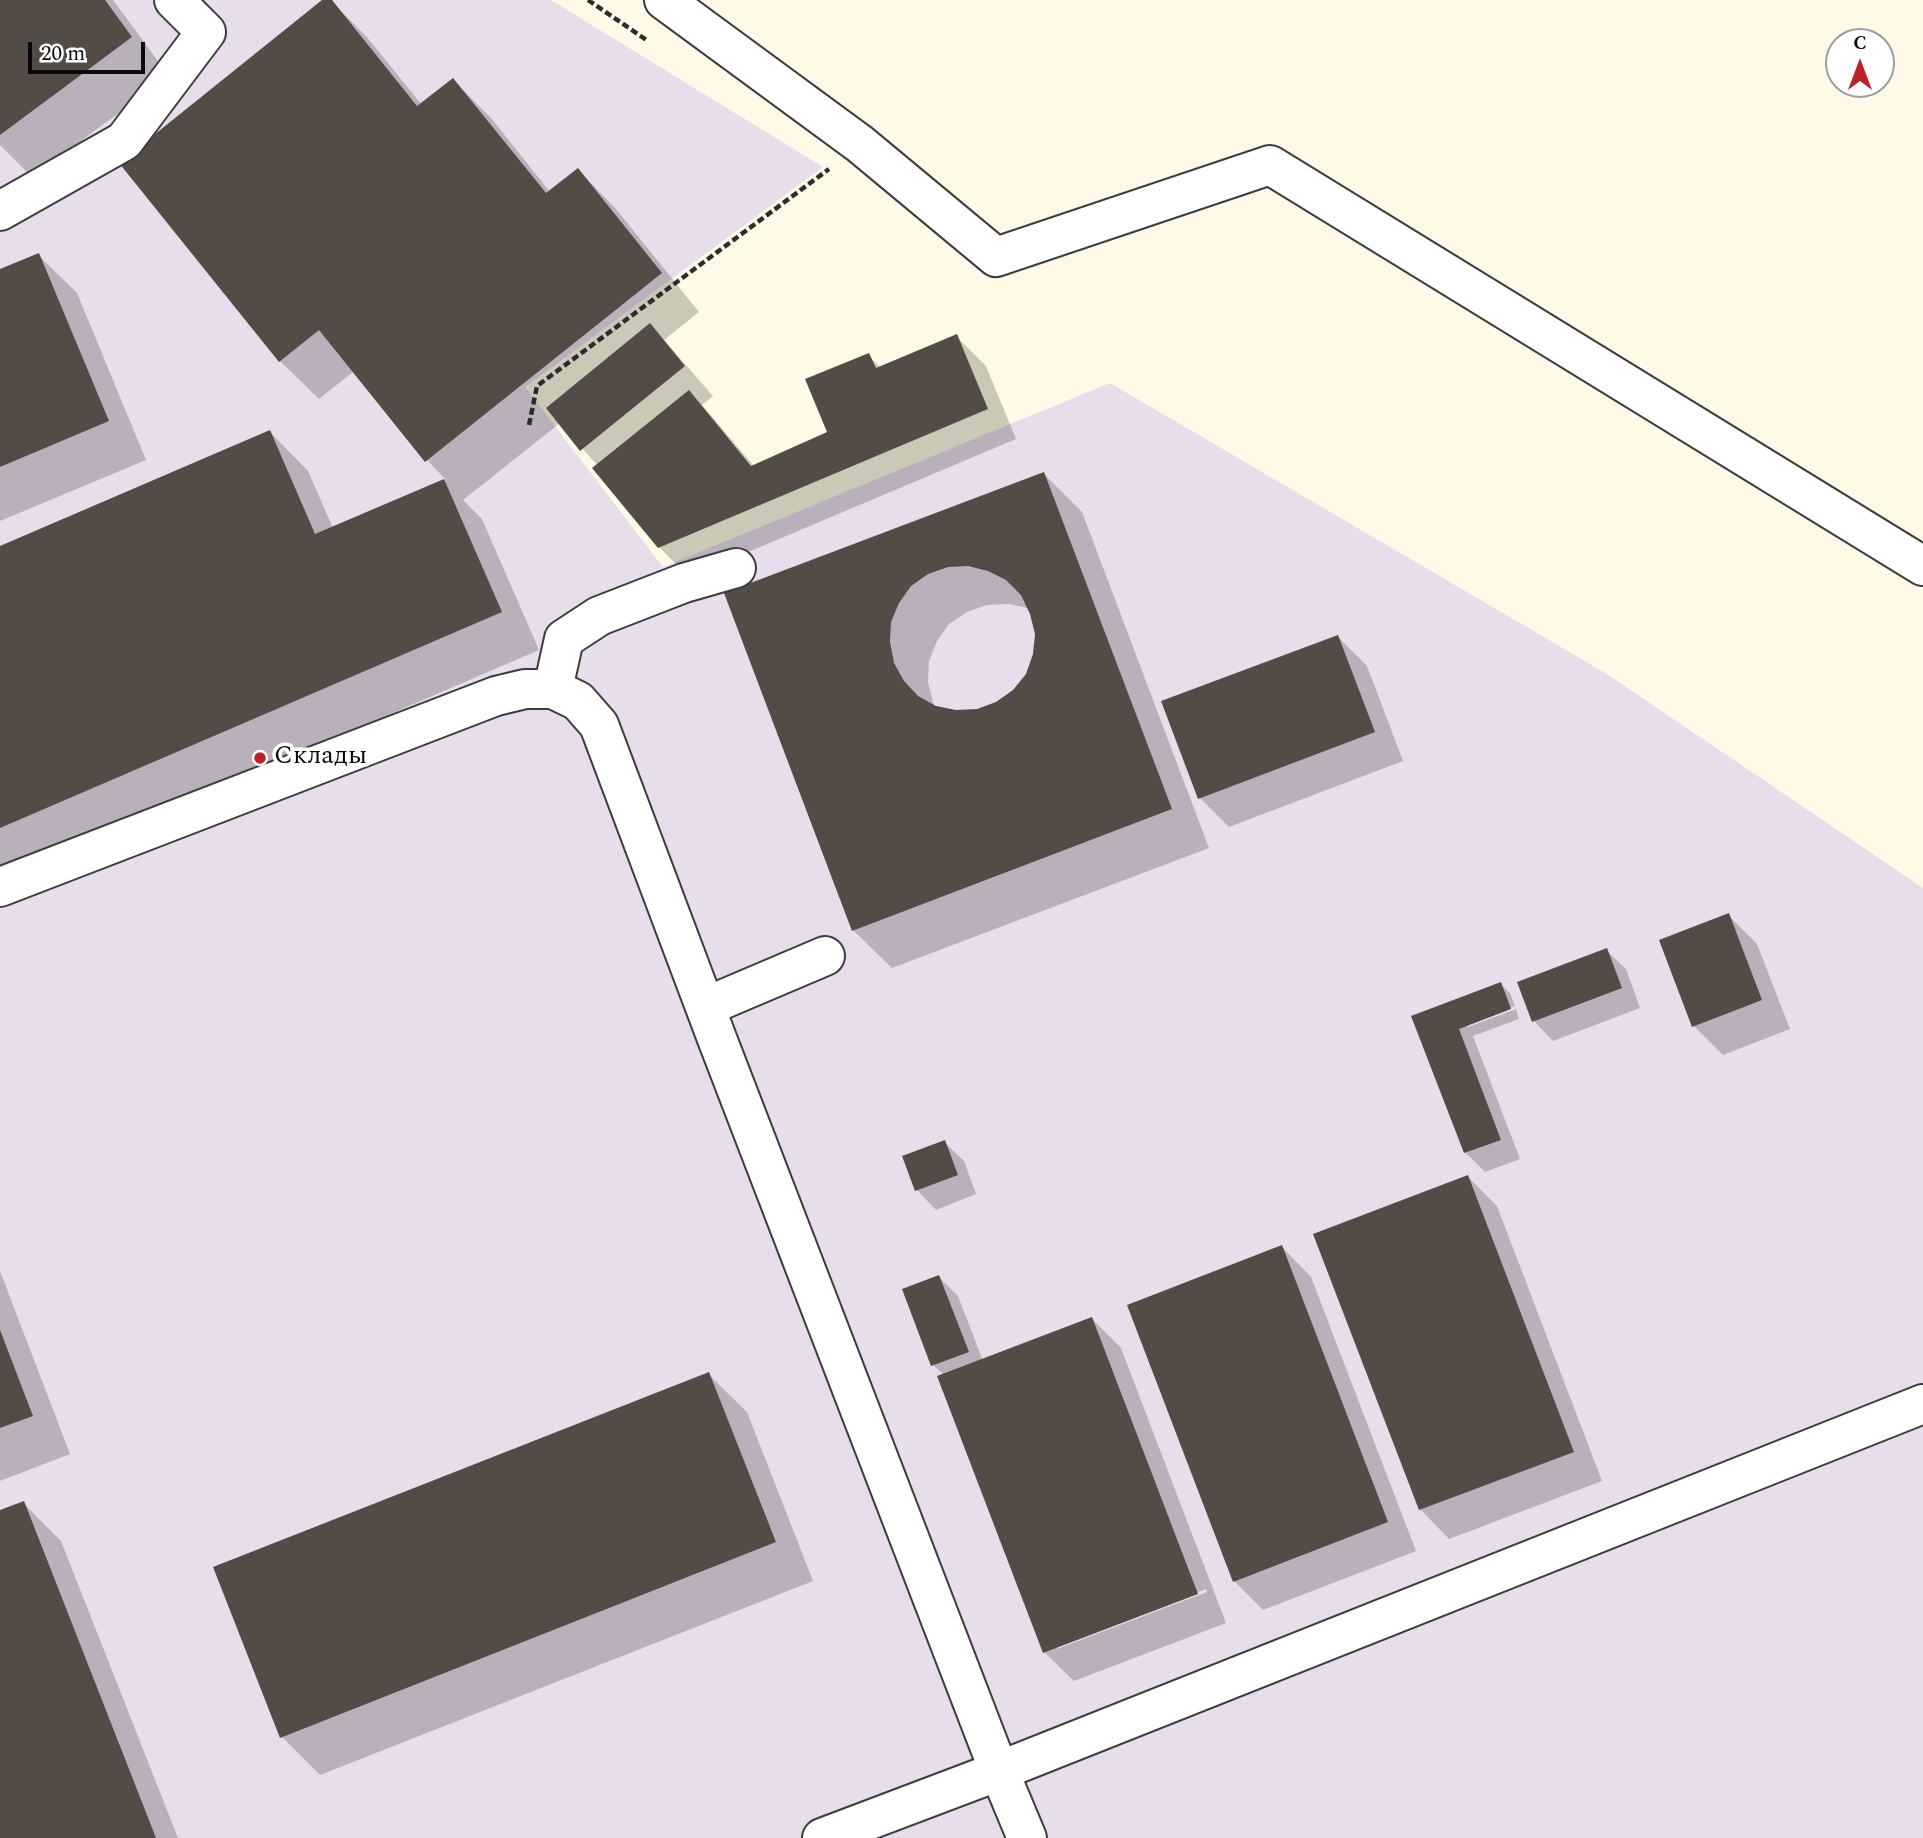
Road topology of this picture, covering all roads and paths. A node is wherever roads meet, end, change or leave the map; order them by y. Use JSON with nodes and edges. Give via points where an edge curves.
{"nodes":[{"id":1,"x":174,"y":0,"type":"edge"},
{"id":2,"x":588,"y":0,"type":"edge"},
{"id":3,"x":664,"y":0,"type":"edge"},
{"id":4,"x":655,"y":46,"type":"dead end"},
{"id":5,"x":822,"y":159,"type":"dead end"},
{"id":6,"x":0,"y":211,"type":"edge"},
{"id":7,"x":529,"y":425,"type":"dead end"},
{"id":8,"x":1923,"y":566,"type":"edge"},
{"id":9,"x":736,"y":568,"type":"dead end"},
{"id":10,"x":553,"y":689,"type":"junction"},
{"id":11,"x":0,"y":887,"type":"edge"},
{"id":12,"x":825,"y":956,"type":"dead end"},
{"id":13,"x":705,"y":1007,"type":"junction"},
{"id":14,"x":1923,"y":1404,"type":"edge"},
{"id":15,"x":999,"y":1771,"type":"junction"},
{"id":16,"x":822,"y":1838,"type":"edge"},
{"id":17,"x":1027,"y":1838,"type":"edge"}],
"edges":[{"from":1,"to":6,"type":"street","via":[[206,32],[124,141]]},
{"from":2,"to":4,"type":"path"},
{"from":3,"to":8,"type":"street","via":[[860,144],[996,257],[1270,165]]},
{"from":5,"to":7,"type":"path","via":[[830,169],[537,386]]},
{"from":9,"to":10,"type":"street","via":[[599,616],[564,639]]},
{"from":10,"to":11,"type":"street","via":[[524,689],[496,696]]},
{"from":10,"to":13,"type":"street","via":[[578,701],[599,725]]},
{"from":12,"to":13,"type":"street"},
{"from":13,"to":15,"type":"street"},
{"from":14,"to":15,"type":"street"},
{"from":15,"to":16,"type":"street"},
{"from":15,"to":17,"type":"street"}]}
